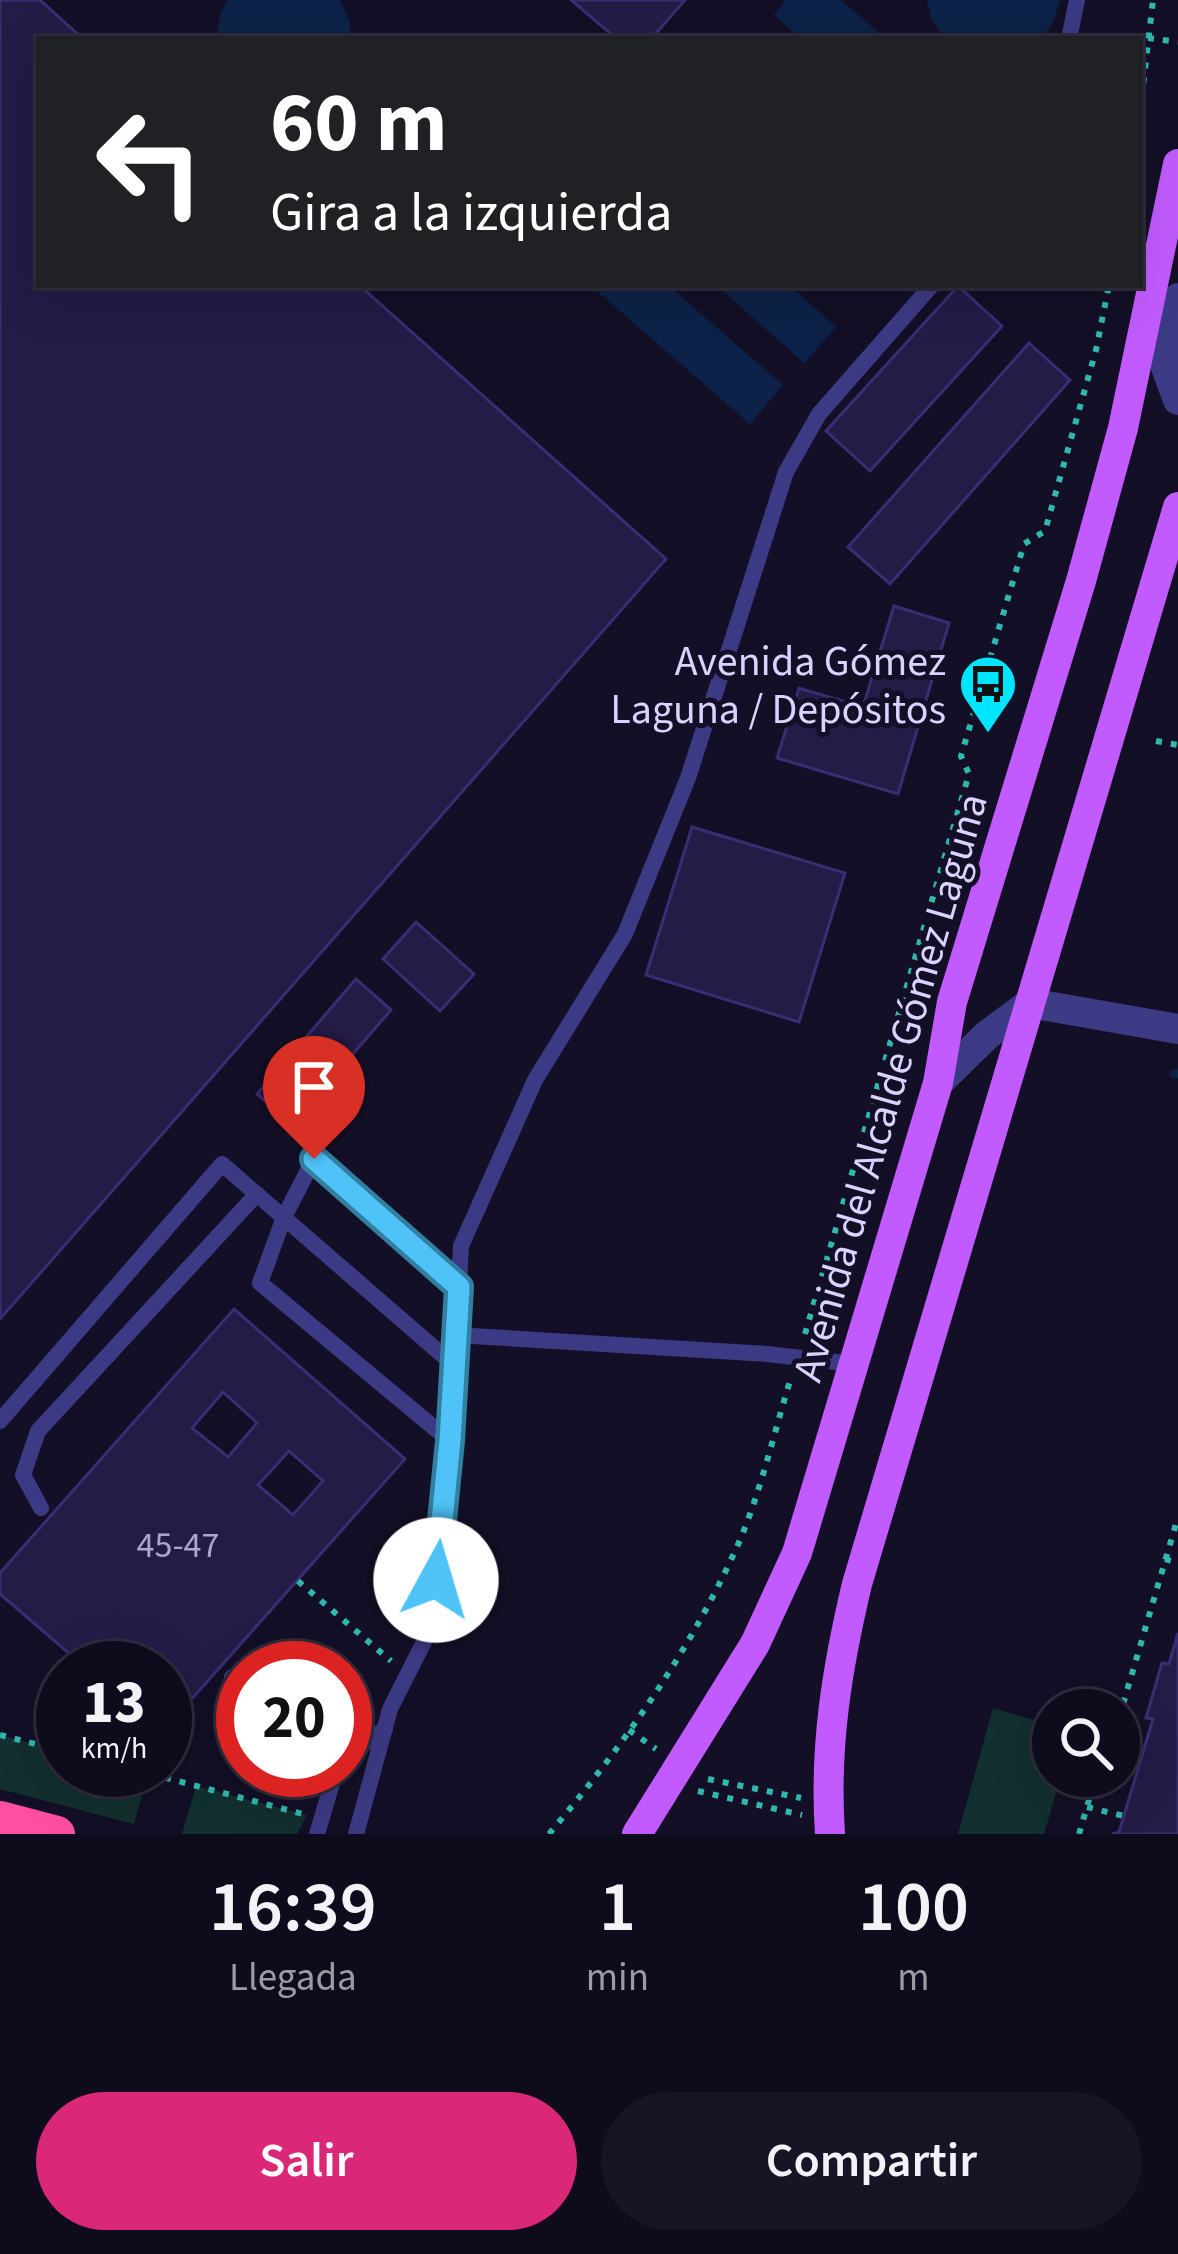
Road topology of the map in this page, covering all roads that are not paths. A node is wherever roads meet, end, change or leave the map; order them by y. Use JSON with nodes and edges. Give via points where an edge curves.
{"nodes":[{"id":1,"x":1077,"y":0,"type":"edge"},
{"id":2,"x":1070,"y":36,"type":"edge"},
{"id":3,"x":1177,"y":184,"type":"edge"},
{"id":4,"x":929,"y":288,"type":"edge"},
{"id":5,"x":1178,"y":298,"type":"edge"},
{"id":6,"x":1178,"y":400,"type":"edge"},
{"id":7,"x":1178,"y":507,"type":"edge"},
{"id":8,"x":1030,"y":1003,"type":"junction"},
{"id":9,"x":1178,"y":1029,"type":"edge"},
{"id":10,"x":938,"y":1083,"type":"junction"},
{"id":11,"x":257,"y":1194,"type":"junction"},
{"id":12,"x":284,"y":1217,"type":"junction"},
{"id":13,"x":459,"y":1287,"type":"junction"},
{"id":14,"x":456,"y":1335,"type":"junction"},
{"id":15,"x":854,"y":1364,"type":"junction"},
{"id":16,"x":454,"y":1366,"type":"junction"},
{"id":17,"x":0,"y":1421,"type":"edge"},
{"id":18,"x":450,"y":1441,"type":"junction"},
{"id":19,"x":41,"y":1508,"type":"dead end"},
{"id":20,"x":386,"y":1729,"type":"junction"},
{"id":21,"x":372,"y":1739,"type":"edge"},
{"id":22,"x":327,"y":1797,"type":"edge"},
{"id":23,"x":0,"y":1819,"type":"edge"},
{"id":24,"x":319,"y":1826,"type":"edge"},
{"id":25,"x":57,"y":1834,"type":"edge"},
{"id":26,"x":356,"y":1834,"type":"edge"},
{"id":27,"x":637,"y":1834,"type":"edge"},
{"id":28,"x":830,"y":1834,"type":"edge"}],
"edges":[{"from":1,"to":2,"type":"lane"},
{"from":3,"to":10,"type":"main road","name":"Avenida del Alcalde Gómez Laguna","via":[[1123,428],[952,1002]]},
{"from":4,"to":13,"type":"lane","via":[[819,414],[786,472],[688,778],[625,934],[535,1080],[461,1246]]},
{"from":5,"to":6,"type":"street","via":[[1166,367]]},
{"from":7,"to":8,"type":"main road"},
{"from":8,"to":9,"type":"street"},
{"from":8,"to":10,"type":"street"},
{"from":8,"to":28,"type":"main road","via":[[857,1584],[815,1807]]},
{"from":10,"to":15,"type":"main road","name":"Avenida del Alcalde Gómez Laguna"},
{"from":11,"to":12,"type":"lane"},
{"from":11,"to":17,"type":"lane","via":[[223,1164]]},
{"from":11,"to":19,"type":"lane","via":[[38,1431],[23,1475]]},
{"from":12,"to":13,"type":"lane","via":[[314,1159]]},
{"from":12,"to":16,"type":"lane"},
{"from":12,"to":18,"type":"lane","via":[[260,1283]]},
{"from":13,"to":14,"type":"lane"},
{"from":14,"to":15,"type":"lane"},
{"from":14,"to":16,"type":"lane"},
{"from":15,"to":27,"type":"main road","name":"Avenida del Alcalde Gómez Laguna","via":[[778,1599],[687,1778]]},
{"from":16,"to":18,"type":"lane"},
{"from":18,"to":20,"type":"lane","via":[[432,1626]]},
{"from":20,"to":21,"type":"lane"},
{"from":20,"to":26,"type":"lane"},
{"from":22,"to":24,"type":"lane"},
{"from":23,"to":25,"type":"highway"}]}
